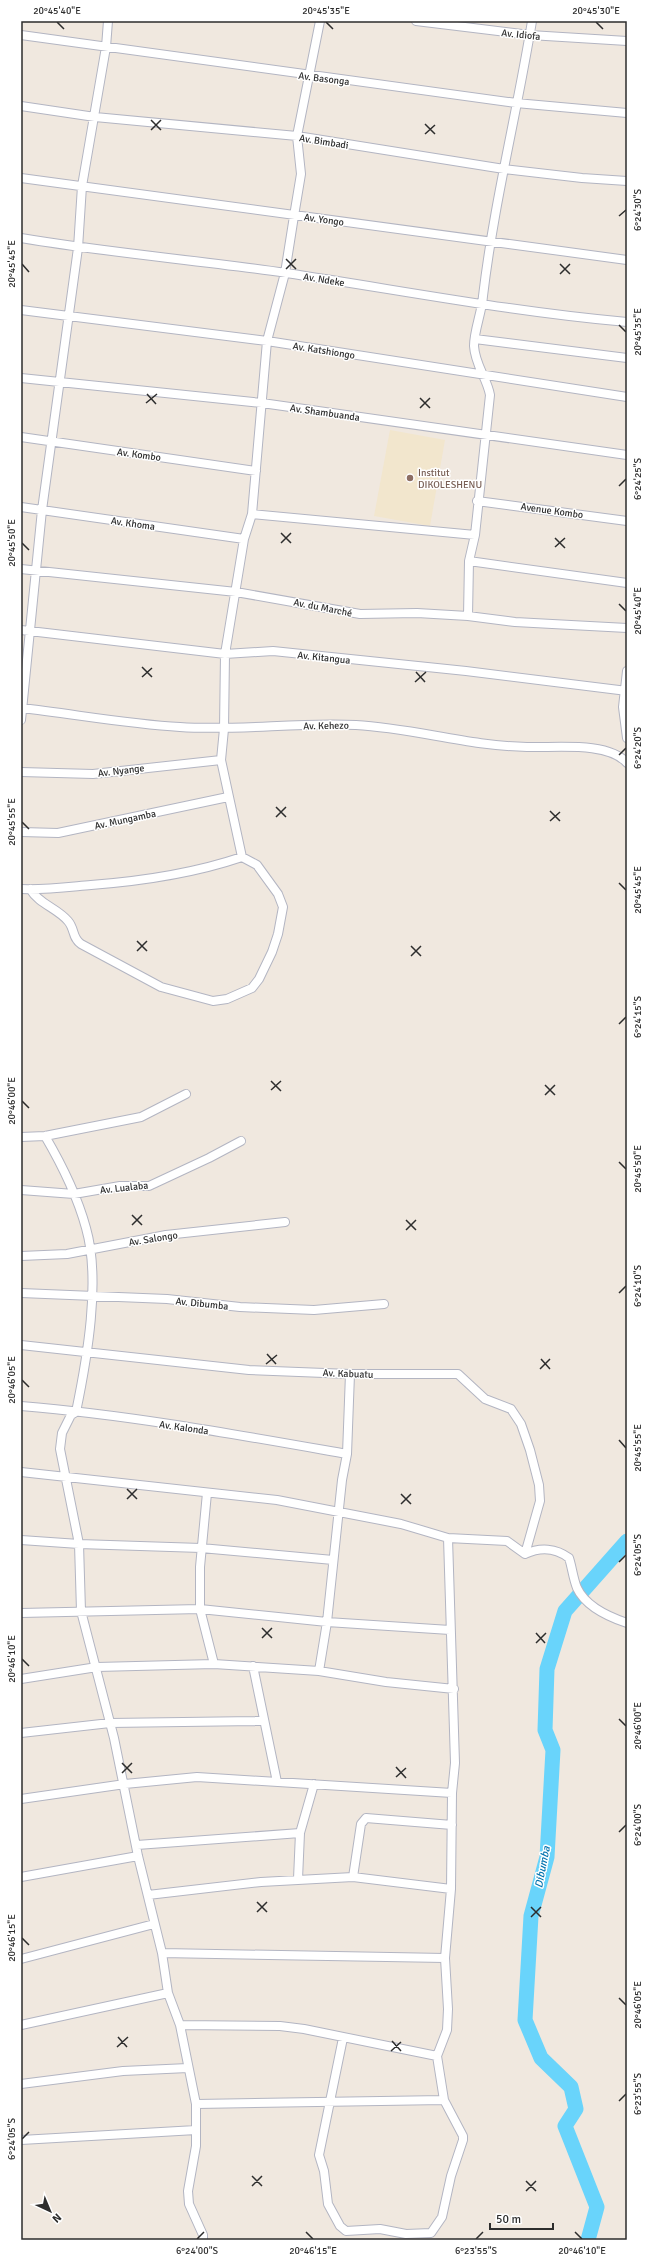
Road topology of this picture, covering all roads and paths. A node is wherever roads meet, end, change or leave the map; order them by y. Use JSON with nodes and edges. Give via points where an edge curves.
{"nodes":[{"id":1,"x":108,"y":21,"type":"edge"},
{"id":2,"x":320,"y":21,"type":"edge"},
{"id":3,"x":416,"y":21,"type":"edge"},
{"id":4,"x":532,"y":21,"type":"edge"},
{"id":5,"x":21,"y":35,"type":"edge"},
{"id":6,"x":530,"y":35,"type":"junction"},
{"id":7,"x":627,"y":41,"type":"edge"},
{"id":8,"x":106,"y":46,"type":"junction"},
{"id":9,"x":310,"y":76,"type":"junction"},
{"id":10,"x":516,"y":103,"type":"junction"},
{"id":11,"x":21,"y":106,"type":"edge"},
{"id":12,"x":627,"y":113,"type":"edge"},
{"id":13,"x":95,"y":117,"type":"junction"},
{"id":14,"x":298,"y":136,"type":"junction"},
{"id":15,"x":504,"y":169,"type":"junction"},
{"id":16,"x":21,"y":178,"type":"edge"},
{"id":17,"x":627,"y":181,"type":"edge"},
{"id":18,"x":82,"y":186,"type":"junction"},
{"id":19,"x":294,"y":216,"type":"junction"},
{"id":20,"x":21,"y":238,"type":"edge"},
{"id":21,"x":489,"y":241,"type":"junction"},
{"id":22,"x":78,"y":248,"type":"junction"},
{"id":23,"x":627,"y":260,"type":"edge"},
{"id":24,"x":284,"y":273,"type":"junction"},
{"id":25,"x":483,"y":303,"type":"junction"},
{"id":26,"x":21,"y":310,"type":"edge"},
{"id":27,"x":68,"y":316,"type":"junction"},
{"id":28,"x":627,"y":322,"type":"edge"},
{"id":29,"x":475,"y":339,"type":"junction"},
{"id":30,"x":267,"y":341,"type":"junction"},
{"id":31,"x":627,"y":358,"type":"edge"},
{"id":32,"x":481,"y":374,"type":"junction"},
{"id":33,"x":21,"y":378,"type":"edge"},
{"id":34,"x":59,"y":383,"type":"junction"},
{"id":35,"x":627,"y":397,"type":"edge"},
{"id":36,"x":262,"y":403,"type":"junction"},
{"id":37,"x":486,"y":434,"type":"junction"},
{"id":38,"x":21,"y":437,"type":"edge"},
{"id":39,"x":52,"y":442,"type":"junction"},
{"id":40,"x":627,"y":455,"type":"edge"},
{"id":41,"x":256,"y":471,"type":"junction"},
{"id":42,"x":477,"y":501,"type":"junction"},
{"id":43,"x":21,"y":507,"type":"edge"},
{"id":44,"x":42,"y":510,"type":"junction"},
{"id":45,"x":252,"y":514,"type":"junction"},
{"id":46,"x":627,"y":521,"type":"edge"},
{"id":47,"x":475,"y":535,"type":"junction"},
{"id":48,"x":244,"y":539,"type":"junction"},
{"id":49,"x":469,"y":561,"type":"junction"},
{"id":50,"x":21,"y":569,"type":"edge"},
{"id":51,"x":36,"y":571,"type":"junction"},
{"id":52,"x":627,"y":583,"type":"edge"},
{"id":53,"x":236,"y":592,"type":"junction"},
{"id":54,"x":468,"y":616,"type":"junction"},
{"id":55,"x":627,"y":628,"type":"edge"},
{"id":56,"x":25,"y":631,"type":"edge"},
{"id":57,"x":224,"y":654,"type":"junction"},
{"id":58,"x":627,"y":671,"type":"edge"},
{"id":59,"x":626,"y":691,"type":"edge"},
{"id":60,"x":22,"y":708,"type":"edge"},
{"id":61,"x":21,"y":720,"type":"edge"},
{"id":62,"x":224,"y":729,"type":"junction"},
{"id":63,"x":627,"y":738,"type":"edge"},
{"id":64,"x":220,"y":760,"type":"junction"},
{"id":65,"x":627,"y":763,"type":"edge"},
{"id":66,"x":21,"y":772,"type":"edge"},
{"id":67,"x":228,"y":797,"type":"junction"},
{"id":68,"x":21,"y":832,"type":"edge"},
{"id":69,"x":242,"y":857,"type":"junction"},
{"id":70,"x":21,"y":889,"type":"edge"},
{"id":71,"x":30,"y":889,"type":"junction"},
{"id":72,"x":186,"y":1094,"type":"dead end"},
{"id":73,"x":21,"y":1136,"type":"edge"},
{"id":74,"x":45,"y":1136,"type":"junction"},
{"id":75,"x":241,"y":1141,"type":"dead end"},
{"id":76,"x":21,"y":1190,"type":"edge"},
{"id":77,"x":74,"y":1194,"type":"junction"},
{"id":78,"x":285,"y":1222,"type":"dead end"},
{"id":79,"x":90,"y":1249,"type":"junction"},
{"id":80,"x":21,"y":1256,"type":"edge"},
{"id":81,"x":21,"y":1293,"type":"edge"},
{"id":82,"x":92,"y":1297,"type":"junction"},
{"id":83,"x":384,"y":1304,"type":"dead end"},
{"id":84,"x":21,"y":1345,"type":"edge"},
{"id":85,"x":86,"y":1353,"type":"junction"},
{"id":86,"x":350,"y":1374,"type":"junction"},
{"id":87,"x":21,"y":1406,"type":"edge"},
{"id":88,"x":76,"y":1412,"type":"junction"},
{"id":89,"x":347,"y":1454,"type":"junction"},
{"id":90,"x":21,"y":1472,"type":"edge"},
{"id":91,"x":64,"y":1476,"type":"junction"},
{"id":92,"x":207,"y":1493,"type":"junction"},
{"id":93,"x":338,"y":1510,"type":"junction"},
{"id":94,"x":448,"y":1538,"type":"junction"},
{"id":95,"x":21,"y":1540,"type":"edge"},
{"id":96,"x":79,"y":1544,"type":"junction"},
{"id":97,"x":202,"y":1548,"type":"junction"},
{"id":98,"x":525,"y":1554,"type":"junction"},
{"id":99,"x":333,"y":1560,"type":"junction"},
{"id":100,"x":200,"y":1609,"type":"junction"},
{"id":101,"x":81,"y":1611,"type":"junction"},
{"id":102,"x":21,"y":1613,"type":"edge"},
{"id":103,"x":327,"y":1622,"type":"junction"},
{"id":104,"x":627,"y":1623,"type":"edge"},
{"id":105,"x":450,"y":1630,"type":"junction"},
{"id":106,"x":214,"y":1664,"type":"junction"},
{"id":107,"x":253,"y":1666,"type":"junction"},
{"id":108,"x":97,"y":1667,"type":"junction"},
{"id":109,"x":319,"y":1671,"type":"junction"},
{"id":110,"x":21,"y":1679,"type":"edge"},
{"id":111,"x":454,"y":1689,"type":"junction"},
{"id":112,"x":263,"y":1721,"type":"junction"},
{"id":113,"x":110,"y":1723,"type":"junction"},
{"id":114,"x":21,"y":1734,"type":"edge"},
{"id":115,"x":276,"y":1782,"type":"junction"},
{"id":116,"x":125,"y":1784,"type":"junction"},
{"id":117,"x":314,"y":1784,"type":"junction"},
{"id":118,"x":452,"y":1793,"type":"junction"},
{"id":119,"x":21,"y":1799,"type":"edge"},
{"id":120,"x":452,"y":1825,"type":"junction"},
{"id":121,"x":300,"y":1833,"type":"junction"},
{"id":122,"x":137,"y":1845,"type":"junction"},
{"id":123,"x":138,"y":1856,"type":"junction"},
{"id":124,"x":21,"y":1877,"type":"edge"},
{"id":125,"x":353,"y":1877,"type":"junction"},
{"id":126,"x":298,"y":1879,"type":"junction"},
{"id":127,"x":451,"y":1889,"type":"junction"},
{"id":128,"x":148,"y":1895,"type":"junction"},
{"id":129,"x":154,"y":1924,"type":"junction"},
{"id":130,"x":162,"y":1953,"type":"junction"},
{"id":131,"x":445,"y":1958,"type":"junction"},
{"id":132,"x":21,"y":1960,"type":"edge"},
{"id":133,"x":168,"y":1994,"type":"junction"},
{"id":134,"x":21,"y":2025,"type":"edge"},
{"id":135,"x":180,"y":2025,"type":"junction"},
{"id":136,"x":343,"y":2038,"type":"junction"},
{"id":137,"x":437,"y":2056,"type":"junction"},
{"id":138,"x":188,"y":2068,"type":"junction"},
{"id":139,"x":21,"y":2084,"type":"edge"},
{"id":140,"x":444,"y":2100,"type":"junction"},
{"id":141,"x":328,"y":2102,"type":"junction"},
{"id":142,"x":196,"y":2104,"type":"junction"},
{"id":143,"x":196,"y":2130,"type":"junction"},
{"id":144,"x":21,"y":2140,"type":"edge"},
{"id":145,"x":202,"y":2240,"type":"edge"}],
"edges":[{"from":1,"to":8,"type":"street"},
{"from":2,"to":9,"type":"street"},
{"from":3,"to":6,"type":"street","name":"Av. Idiofa"},
{"from":4,"to":6,"type":"street"},
{"from":5,"to":8,"type":"street","name":"Av. Basonga"},
{"from":6,"to":7,"type":"street","name":"Av. Idiofa"},
{"from":6,"to":10,"type":"street"},
{"from":8,"to":9,"type":"street","name":"Av. Basonga"},
{"from":8,"to":13,"type":"street"},
{"from":9,"to":10,"type":"street","name":"Av. Basonga"},
{"from":9,"to":14,"type":"street"},
{"from":10,"to":12,"type":"street","name":"Av. Basonga"},
{"from":10,"to":15,"type":"street"},
{"from":11,"to":13,"type":"street","name":"Av. Bimbadi"},
{"from":13,"to":14,"type":"street","name":"Av. Bimbadi"},
{"from":13,"to":18,"type":"street"},
{"from":14,"to":15,"type":"street","name":"Av. Bimbadi"},
{"from":14,"to":19,"type":"street","via":[[301,174]]},
{"from":15,"to":17,"type":"street","name":"Av. Bimbadi"},
{"from":15,"to":21,"type":"street"},
{"from":16,"to":18,"type":"street","name":"Av. Yongo"},
{"from":18,"to":19,"type":"street","name":"Av. Yongo"},
{"from":18,"to":22,"type":"street"},
{"from":19,"to":21,"type":"street","name":"Av. Yongo"},
{"from":19,"to":24,"type":"street"},
{"from":20,"to":22,"type":"street","name":"Av. Ndeke"},
{"from":21,"to":23,"type":"street","name":"Av. Yongo"},
{"from":21,"to":25,"type":"street"},
{"from":22,"to":24,"type":"street","name":"Av. Ndeke"},
{"from":22,"to":27,"type":"street"},
{"from":24,"to":25,"type":"street","name":"Av. Ndeke"},
{"from":24,"to":30,"type":"street"},
{"from":25,"to":28,"type":"street","name":"Av. Ndeke"},
{"from":25,"to":29,"type":"street"},
{"from":26,"to":27,"type":"street","name":"Av. Katshiongo"},
{"from":27,"to":30,"type":"street","name":"Av. Katshiongo"},
{"from":27,"to":34,"type":"street"},
{"from":29,"to":31,"type":"street"},
{"from":29,"to":32,"type":"street"},
{"from":30,"to":32,"type":"street","name":"Av. Katshiongo"},
{"from":30,"to":36,"type":"street"},
{"from":32,"to":35,"type":"street","name":"Av. Katshiongo"},
{"from":32,"to":37,"type":"street","via":[[489,386],[490,395]]},
{"from":33,"to":34,"type":"street","name":"Av. Shambuanda"},
{"from":34,"to":36,"type":"street","name":"Av. Shambuanda"},
{"from":34,"to":39,"type":"street"},
{"from":36,"to":37,"type":"street","name":"Av. Shambuanda"},
{"from":36,"to":41,"type":"street"},
{"from":37,"to":40,"type":"street","name":"Av. Shambuanda"},
{"from":37,"to":42,"type":"street"},
{"from":38,"to":39,"type":"street","name":"Av. Kombo"},
{"from":39,"to":41,"type":"street","name":"Av. Kombo"},
{"from":39,"to":44,"type":"street"},
{"from":41,"to":45,"type":"street"},
{"from":42,"to":46,"type":"street","name":"Avenue Kombo"},
{"from":42,"to":47,"type":"street"},
{"from":43,"to":44,"type":"street","name":"Av. Khoma"},
{"from":44,"to":48,"type":"street","name":"Av. Khoma"},
{"from":44,"to":51,"type":"street"},
{"from":45,"to":47,"type":"street"},
{"from":45,"to":48,"type":"street"},
{"from":47,"to":49,"type":"street"},
{"from":48,"to":53,"type":"street"},
{"from":49,"to":52,"type":"street"},
{"from":49,"to":54,"type":"street"},
{"from":50,"to":51,"type":"street","name":"Av. du Marché"},
{"from":51,"to":53,"type":"street","name":"Av. du Marché"},
{"from":51,"to":56,"type":"street"},
{"from":53,"to":54,"type":"street","name":"Av. du Marché","via":[[360,614],[417,613]]},
{"from":53,"to":57,"type":"street"},
{"from":54,"to":55,"type":"street","name":"Av. du Marché","via":[[515,622]]},
{"from":56,"to":57,"type":"street","name":"Av. Kitangua"},
{"from":56,"to":60,"type":"street"},
{"from":57,"to":59,"type":"street","name":"Av. Kitangua","via":[[273,651]]},
{"from":57,"to":62,"type":"street"},
{"from":58,"to":59,"type":"street"},
{"from":59,"to":63,"type":"street","via":[[623,706]]},
{"from":60,"to":61,"type":"street"},
{"from":60,"to":62,"type":"street","name":"Av. Kehezo","via":[[179,727]]},
{"from":62,"to":64,"type":"street"},
{"from":62,"to":65,"type":"street","name":"Av. Kehezo","via":[[355,725],[404,729],[440,737],[524,747],[613,752]]},
{"from":64,"to":66,"type":"street","name":"Av. Nyange","via":[[93,774]]},
{"from":64,"to":67,"type":"street"},
{"from":67,"to":68,"type":"street","name":"Av. Mungamba","via":[[58,833]]},
{"from":67,"to":69,"type":"street"},
{"from":69,"to":71,"type":"street","via":[[208,869],[154,879]]},
{"from":69,"to":71,"type":"street","via":[[257,865],[278,894],[283,907],[282,918],[274,946],[259,979],[252,988],[227,1000],[213,1001],[161,987],[81,944],[74,937],[69,921],[38,899]]},
{"from":70,"to":71,"type":"street"},
{"from":72,"to":74,"type":"street","via":[[141,1117]]},
{"from":73,"to":74,"type":"street"},
{"from":74,"to":77,"type":"street","via":[[64,1169]]},
{"from":75,"to":77,"type":"street","name":"Av. Lualaba","via":[[149,1186],[120,1186]]},
{"from":76,"to":77,"type":"street","name":"Av. Lualaba"},
{"from":77,"to":79,"type":"street","via":[[86,1228]]},
{"from":78,"to":79,"type":"street","name":"Av. Salongo","via":[[173,1234]]},
{"from":79,"to":80,"type":"street","name":"Av. Salongo","via":[[67,1254]]},
{"from":79,"to":82,"type":"street"},
{"from":81,"to":82,"type":"street","name":"Av. Dibumba"},
{"from":82,"to":83,"type":"street","name":"Av. Dibumba","via":[[167,1299],[240,1307],[314,1310]]},
{"from":82,"to":85,"type":"street"},
{"from":84,"to":85,"type":"street","name":"Av. Kabuatu"},
{"from":85,"to":86,"type":"street","name":"Av. Kabuatu","via":[[249,1370]]},
{"from":85,"to":88,"type":"street","via":[[84,1377]]},
{"from":86,"to":89,"type":"street"},
{"from":86,"to":98,"type":"street","name":"Av. Kabuatu","via":[[458,1374],[485,1399],[511,1409],[530,1450],[539,1485],[540,1501]]},
{"from":87,"to":88,"type":"street","name":"Av. Kalonda"},
{"from":88,"to":89,"type":"street","name":"Av. Kalonda","via":[[248,1436]]},
{"from":88,"to":91,"type":"street","via":[[71,1415],[62,1433],[60,1449]]},
{"from":89,"to":93,"type":"street"},
{"from":90,"to":91,"type":"street"},
{"from":91,"to":92,"type":"street"},
{"from":91,"to":96,"type":"street"},
{"from":92,"to":93,"type":"street","via":[[277,1500]]},
{"from":92,"to":97,"type":"street"},
{"from":93,"to":94,"type":"street"},
{"from":93,"to":99,"type":"street"},
{"from":94,"to":98,"type":"street","via":[[507,1541]]},
{"from":94,"to":105,"type":"street"},
{"from":95,"to":96,"type":"street"},
{"from":96,"to":97,"type":"street"},
{"from":96,"to":101,"type":"street"},
{"from":97,"to":99,"type":"street"},
{"from":97,"to":100,"type":"street"},
{"from":98,"to":104,"type":"street","via":[[535,1549],[551,1549],[564,1554],[569,1558],[581,1594],[600,1612]]},
{"from":99,"to":103,"type":"street"},
{"from":100,"to":101,"type":"street"},
{"from":100,"to":103,"type":"street"},
{"from":100,"to":106,"type":"street"},
{"from":101,"to":102,"type":"street"},
{"from":101,"to":108,"type":"street"},
{"from":103,"to":105,"type":"street"},
{"from":103,"to":109,"type":"street"},
{"from":105,"to":111,"type":"street"},
{"from":106,"to":107,"type":"street"},
{"from":106,"to":108,"type":"street"},
{"from":107,"to":109,"type":"street"},
{"from":107,"to":112,"type":"street"},
{"from":108,"to":110,"type":"street"},
{"from":108,"to":113,"type":"street"},
{"from":109,"to":111,"type":"street","via":[[386,1682]]},
{"from":111,"to":118,"type":"street","via":[[455,1763]]},
{"from":112,"to":113,"type":"street"},
{"from":112,"to":115,"type":"street"},
{"from":113,"to":114,"type":"street"},
{"from":113,"to":116,"type":"street"},
{"from":115,"to":116,"type":"street","via":[[197,1777]]},
{"from":115,"to":117,"type":"street"},
{"from":116,"to":119,"type":"street"},
{"from":116,"to":122,"type":"street"},
{"from":117,"to":118,"type":"street"},
{"from":117,"to":121,"type":"street"},
{"from":118,"to":120,"type":"street"},
{"from":120,"to":125,"type":"street","via":[[366,1818],[361,1824]]},
{"from":120,"to":127,"type":"street"},
{"from":121,"to":122,"type":"street"},
{"from":121,"to":126,"type":"street"},
{"from":122,"to":123,"type":"street"},
{"from":123,"to":124,"type":"street"},
{"from":123,"to":128,"type":"street"},
{"from":125,"to":126,"type":"street"},
{"from":125,"to":127,"type":"street"},
{"from":126,"to":128,"type":"street"},
{"from":127,"to":131,"type":"street"},
{"from":128,"to":129,"type":"street"},
{"from":129,"to":130,"type":"street"},
{"from":129,"to":132,"type":"street"},
{"from":130,"to":131,"type":"street"},
{"from":130,"to":133,"type":"street"},
{"from":131,"to":137,"type":"street","via":[[448,2009],[446,2030]]},
{"from":133,"to":134,"type":"street"},
{"from":133,"to":135,"type":"street"},
{"from":135,"to":136,"type":"street","via":[[280,2026]]},
{"from":135,"to":138,"type":"street"},
{"from":136,"to":137,"type":"street"},
{"from":136,"to":141,"type":"street"},
{"from":137,"to":140,"type":"street"},
{"from":138,"to":139,"type":"street","via":[[123,2071]]},
{"from":138,"to":142,"type":"street"},
{"from":140,"to":141,"type":"street"},
{"from":140,"to":141,"type":"street","via":[[463,2140],[451,2176],[442,2217],[434,2230],[428,2234],[406,2234],[380,2229],[346,2231],[340,2226],[328,2204],[324,2170],[319,2158]]},
{"from":141,"to":142,"type":"street"},
{"from":142,"to":143,"type":"street"},
{"from":143,"to":144,"type":"street"},
{"from":143,"to":145,"type":"street","via":[[189,2197]]}]}
